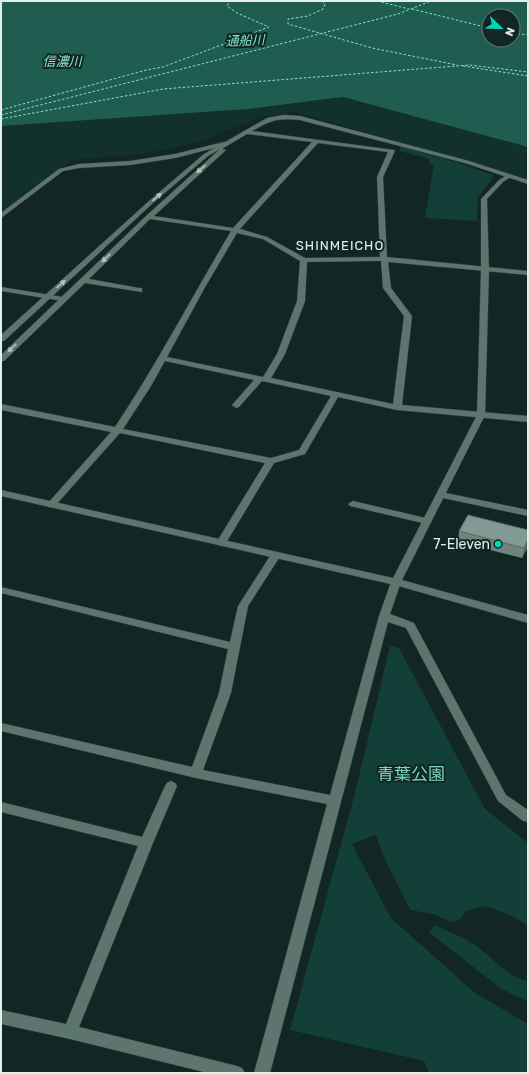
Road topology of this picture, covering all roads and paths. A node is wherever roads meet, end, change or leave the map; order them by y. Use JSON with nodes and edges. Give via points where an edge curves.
{"nodes":[{"id":1,"x":244,"y":133,"type":"junction"},
{"id":2,"x":318,"y":141,"type":"junction"},
{"id":3,"x":224,"y":144,"type":"junction"},
{"id":4,"x":509,"y":176,"type":"junction"},
{"id":5,"x":528,"y":182,"type":"edge"},
{"id":6,"x":1,"y":216,"type":"edge"},
{"id":7,"x":148,"y":217,"type":"junction"},
{"id":8,"x":235,"y":230,"type":"junction"},
{"id":9,"x":384,"y":259,"type":"junction"},
{"id":10,"x":304,"y":260,"type":"junction"},
{"id":11,"x":485,"y":270,"type":"junction"},
{"id":12,"x":528,"y":273,"type":"edge"},
{"id":13,"x":83,"y":280,"type":"junction"},
{"id":14,"x":1,"y":289,"type":"edge"},
{"id":15,"x":138,"y":290,"type":"dead end"},
{"id":16,"x":48,"y":296,"type":"junction"},
{"id":17,"x":63,"y":299,"type":"junction"},
{"id":18,"x":1,"y":339,"type":"edge"},
{"id":19,"x":162,"y":358,"type":"junction"},
{"id":20,"x":1,"y":359,"type":"edge"},
{"id":21,"x":263,"y":378,"type":"junction"},
{"id":22,"x":336,"y":394,"type":"junction"},
{"id":23,"x":236,"y":405,"type":"dead end"},
{"id":24,"x":1,"y":407,"type":"edge"},
{"id":25,"x":397,"y":407,"type":"junction"},
{"id":26,"x":481,"y":415,"type":"junction"},
{"id":27,"x":528,"y":419,"type":"edge"},
{"id":28,"x":117,"y":431,"type":"junction"},
{"id":29,"x":271,"y":461,"type":"junction"},
{"id":30,"x":1,"y":493,"type":"edge"},
{"id":31,"x":441,"y":494,"type":"junction"},
{"id":32,"x":353,"y":504,"type":"dead end"},
{"id":33,"x":51,"y":505,"type":"junction"},
{"id":34,"x":528,"y":513,"type":"edge"},
{"id":35,"x":427,"y":521,"type":"junction"},
{"id":36,"x":221,"y":543,"type":"junction"},
{"id":37,"x":276,"y":555,"type":"junction"},
{"id":38,"x":396,"y":582,"type":"junction"},
{"id":39,"x":1,"y":590,"type":"edge"},
{"id":40,"x":384,"y":616,"type":"junction"},
{"id":41,"x":528,"y":619,"type":"edge"},
{"id":42,"x":235,"y":647,"type":"junction"},
{"id":43,"x":1,"y":727,"type":"edge"},
{"id":44,"x":196,"y":773,"type":"junction"},
{"id":45,"x":171,"y":786,"type":"dead end"},
{"id":46,"x":334,"y":801,"type":"junction"},
{"id":47,"x":1,"y":807,"type":"edge"},
{"id":48,"x":528,"y":817,"type":"edge"},
{"id":49,"x":146,"y":843,"type":"junction"},
{"id":50,"x":1,"y":1017,"type":"edge"},
{"id":51,"x":70,"y":1032,"type":"junction"},
{"id":52,"x":237,"y":1073,"type":"edge"},
{"id":53,"x":262,"y":1073,"type":"edge"}],
"edges":[{"from":1,"to":2,"type":"street"},
{"from":1,"to":3,"type":"street"},
{"from":1,"to":4,"type":"street","via":[[269,119],[300,118],[467,162]]},
{"from":1,"to":7,"type":"street","one_way":true},
{"from":2,"to":8,"type":"street"},
{"from":2,"to":9,"type":"street","via":[[392,151],[380,177]]},
{"from":3,"to":6,"type":"street","via":[[175,156],[61,170]]},
{"from":16,"to":3,"type":"street","one_way":true,"via":[[151,202],[206,155]]},
{"from":4,"to":5,"type":"street"},
{"from":4,"to":11,"type":"street","via":[[484,199]]},
{"from":7,"to":8,"type":"street"},
{"from":7,"to":13,"type":"street","one_way":true},
{"from":8,"to":10,"type":"street","via":[[265,238]]},
{"from":8,"to":19,"type":"street"},
{"from":9,"to":10,"type":"street"},
{"from":9,"to":11,"type":"street"},
{"from":9,"to":25,"type":"street","via":[[387,288],[408,316]]},
{"from":10,"to":21,"type":"street","via":[[301,300],[281,354]]},
{"from":11,"to":12,"type":"street"},
{"from":11,"to":26,"type":"street"},
{"from":13,"to":15,"type":"street"},
{"from":13,"to":17,"type":"street"},
{"from":14,"to":16,"type":"street"},
{"from":16,"to":17,"type":"street"},
{"from":16,"to":18,"type":"street"},
{"from":17,"to":20,"type":"street","one_way":true},
{"from":19,"to":21,"type":"street"},
{"from":19,"to":28,"type":"street"},
{"from":21,"to":22,"type":"street"},
{"from":21,"to":23,"type":"street"},
{"from":22,"to":25,"type":"street"},
{"from":22,"to":29,"type":"street","via":[[302,452]]},
{"from":24,"to":28,"type":"street"},
{"from":25,"to":26,"type":"street"},
{"from":26,"to":27,"type":"street"},
{"from":26,"to":31,"type":"street"},
{"from":28,"to":29,"type":"street"},
{"from":28,"to":33,"type":"street"},
{"from":29,"to":36,"type":"street"},
{"from":30,"to":33,"type":"street"},
{"from":31,"to":34,"type":"street"},
{"from":31,"to":35,"type":"street"},
{"from":32,"to":35,"type":"street"},
{"from":33,"to":36,"type":"street"},
{"from":35,"to":38,"type":"street"},
{"from":36,"to":37,"type":"street"},
{"from":37,"to":38,"type":"street"},
{"from":37,"to":42,"type":"street","via":[[243,606]]},
{"from":38,"to":40,"type":"street"},
{"from":38,"to":41,"type":"street"},
{"from":39,"to":42,"type":"street"},
{"from":40,"to":46,"type":"street"},
{"from":40,"to":48,"type":"street","via":[[410,626],[502,798]]},
{"from":42,"to":44,"type":"street","via":[[226,693]]},
{"from":43,"to":44,"type":"street"},
{"from":44,"to":46,"type":"street"},
{"from":45,"to":49,"type":"street"},
{"from":46,"to":53,"type":"street"},
{"from":47,"to":49,"type":"street"},
{"from":49,"to":51,"type":"street"},
{"from":50,"to":51,"type":"street"},
{"from":51,"to":52,"type":"street"}]}
